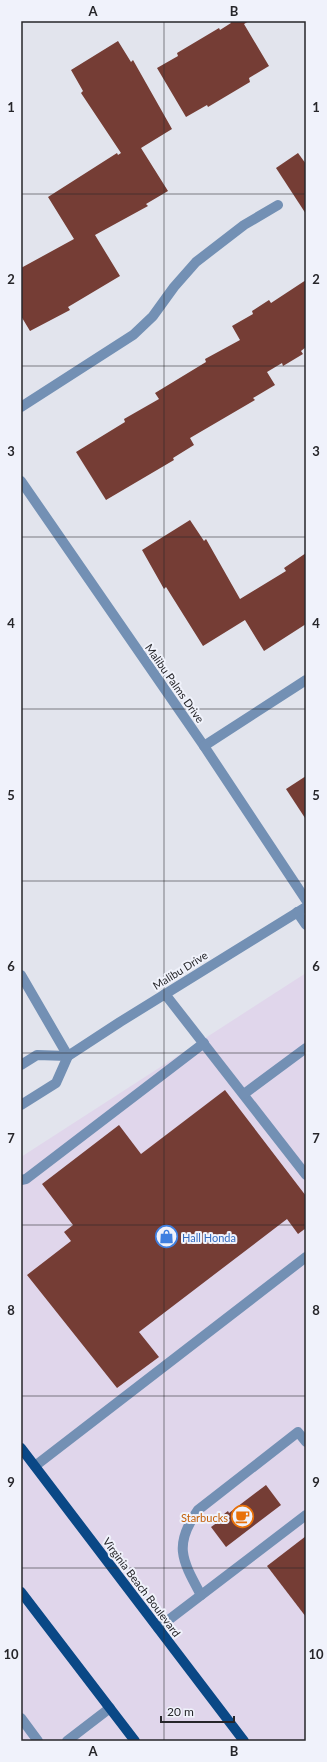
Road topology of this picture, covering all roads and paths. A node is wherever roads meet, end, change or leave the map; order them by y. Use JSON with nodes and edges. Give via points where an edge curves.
{"nodes":[{"id":1,"x":278,"y":204,"type":"dead end"},
{"id":2,"x":21,"y":407,"type":"edge"},
{"id":3,"x":21,"y":481,"type":"edge"},
{"id":4,"x":306,"y":680,"type":"edge"},
{"id":5,"x":204,"y":746,"type":"junction"},
{"id":6,"x":306,"y":900,"type":"edge"},
{"id":7,"x":302,"y":909,"type":"edge"},
{"id":8,"x":306,"y":925,"type":"edge"},
{"id":9,"x":22,"y":981,"type":"edge"},
{"id":10,"x":165,"y":994,"type":"junction"},
{"id":11,"x":204,"y":1043,"type":"junction"},
{"id":12,"x":306,"y":1048,"type":"edge"},
{"id":13,"x":68,"y":1056,"type":"junction"},
{"id":14,"x":21,"y":1065,"type":"edge"},
{"id":15,"x":244,"y":1094,"type":"junction"},
{"id":16,"x":21,"y":1105,"type":"edge"},
{"id":17,"x":306,"y":1175,"type":"edge"},
{"id":18,"x":21,"y":1180,"type":"edge"},
{"id":19,"x":306,"y":1257,"type":"edge"},
{"id":20,"x":306,"y":1442,"type":"edge"},
{"id":21,"x":21,"y":1448,"type":"edge"},
{"id":22,"x":35,"y":1466,"type":"junction"},
{"id":23,"x":306,"y":1515,"type":"edge"},
{"id":24,"x":21,"y":1592,"type":"edge"},
{"id":25,"x":201,"y":1595,"type":"junction"},
{"id":26,"x":158,"y":1628,"type":"junction"},
{"id":27,"x":110,"y":1708,"type":"junction"},
{"id":28,"x":21,"y":1718,"type":"edge"},
{"id":29,"x":38,"y":1741,"type":"edge"},
{"id":30,"x":67,"y":1741,"type":"edge"},
{"id":31,"x":135,"y":1741,"type":"edge"},
{"id":32,"x":244,"y":1741,"type":"edge"}],
"edges":[{"from":1,"to":2,"type":"street","via":[[244,225],[196,262],[153,316],[133,335]]},
{"from":3,"to":5,"type":"street","name":"Malibu Palms Drive"},
{"from":4,"to":5,"type":"street"},
{"from":5,"to":6,"type":"street","name":"Malibu Palms Drive"},
{"from":7,"to":8,"type":"street"},
{"from":7,"to":10,"type":"street","name":"Malibu Drive"},
{"from":9,"to":13,"type":"street"},
{"from":10,"to":11,"type":"street"},
{"from":10,"to":13,"type":"street","name":"Malibu Drive"},
{"from":11,"to":15,"type":"street"},
{"from":11,"to":18,"type":"street","via":[[26,1179]]},
{"from":12,"to":15,"type":"street"},
{"from":13,"to":14,"type":"street","via":[[37,1055]]},
{"from":13,"to":16,"type":"street","via":[[56,1083]]},
{"from":15,"to":17,"type":"street"},
{"from":19,"to":22,"type":"street"},
{"from":20,"to":25,"type":"street","via":[[298,1432],[198,1510],[190,1521],[182,1544],[186,1568]]},
{"from":21,"to":22,"type":"main road","name":"Virginia Beach Boulevard"},
{"from":22,"to":26,"type":"main road","name":"Virginia Beach Boulevard"},
{"from":23,"to":25,"type":"street"},
{"from":24,"to":27,"type":"main road"},
{"from":25,"to":26,"type":"street"},
{"from":26,"to":32,"type":"main road","name":"Virginia Beach Boulevard"},
{"from":27,"to":30,"type":"street"},
{"from":27,"to":31,"type":"main road"},
{"from":28,"to":29,"type":"street"}]}
